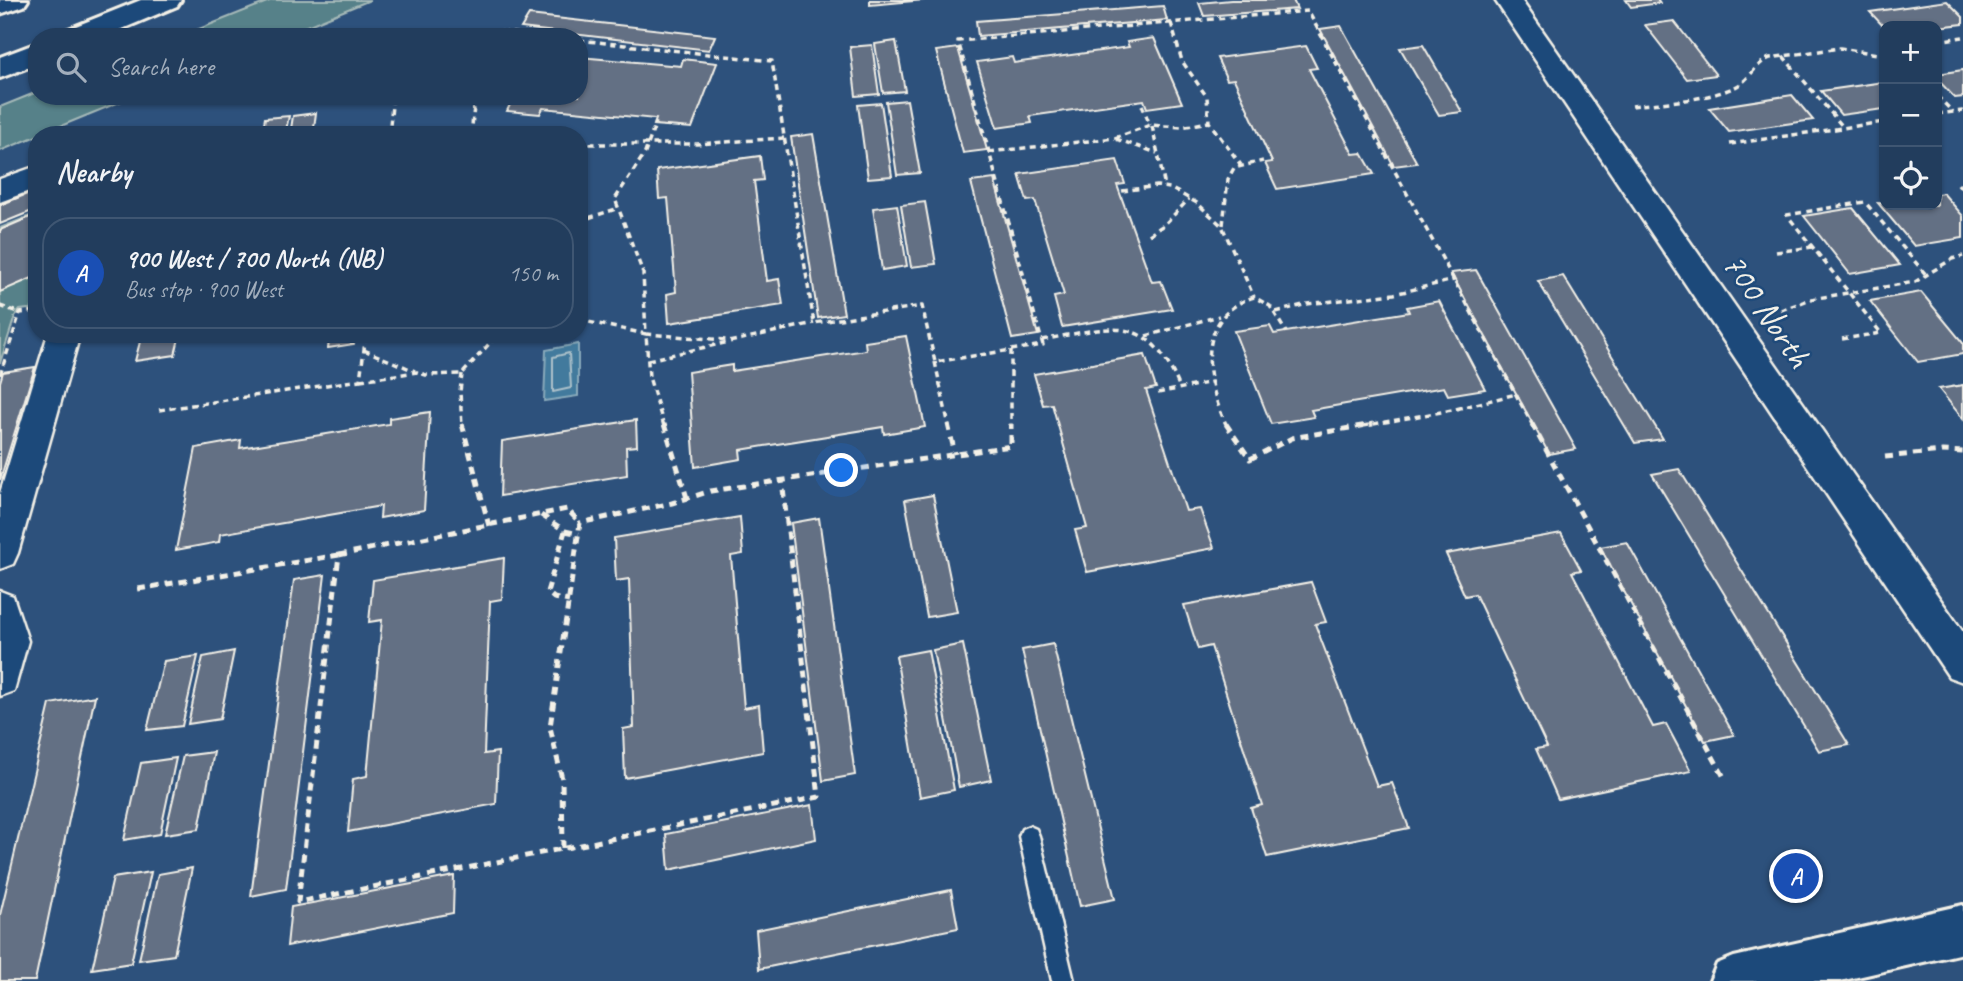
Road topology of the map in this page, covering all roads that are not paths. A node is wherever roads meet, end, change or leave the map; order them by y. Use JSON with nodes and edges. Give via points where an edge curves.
{"nodes":[{"id":1,"x":15,"y":0,"type":"edge"},
{"id":2,"x":167,"y":0,"type":"edge"},
{"id":3,"x":1508,"y":0,"type":"edge"},
{"id":4,"x":0,"y":5,"type":"edge"},
{"id":5,"x":98,"y":28,"type":"edge"},
{"id":6,"x":28,"y":57,"type":"edge"},
{"id":7,"x":0,"y":68,"type":"edge"},
{"id":8,"x":28,"y":180,"type":"edge"},
{"id":9,"x":0,"y":191,"type":"edge"},
{"id":10,"x":61,"y":343,"type":"edge"},
{"id":11,"x":0,"y":553,"type":"edge"},
{"id":12,"x":0,"y":608,"type":"edge"},
{"id":13,"x":1963,"y":664,"type":"edge"},
{"id":14,"x":0,"y":678,"type":"edge"},
{"id":15,"x":1029,"y":836,"type":"dead end"},
{"id":16,"x":1963,"y":929,"type":"edge"},
{"id":17,"x":1063,"y":981,"type":"edge"},
{"id":18,"x":1734,"y":981,"type":"edge"}],
"edges":[{"from":1,"to":4,"type":"main road"},
{"from":2,"to":5,"type":"main road"},
{"from":3,"to":13,"type":"street","name":"700 North"},
{"from":6,"to":7,"type":"main road"},
{"from":8,"to":9,"type":"street"},
{"from":10,"to":11,"type":"street"},
{"from":12,"to":14,"type":"street","via":[[9,641]]},
{"from":15,"to":17,"type":"lane"},
{"from":16,"to":18,"type":"main road"}]}
